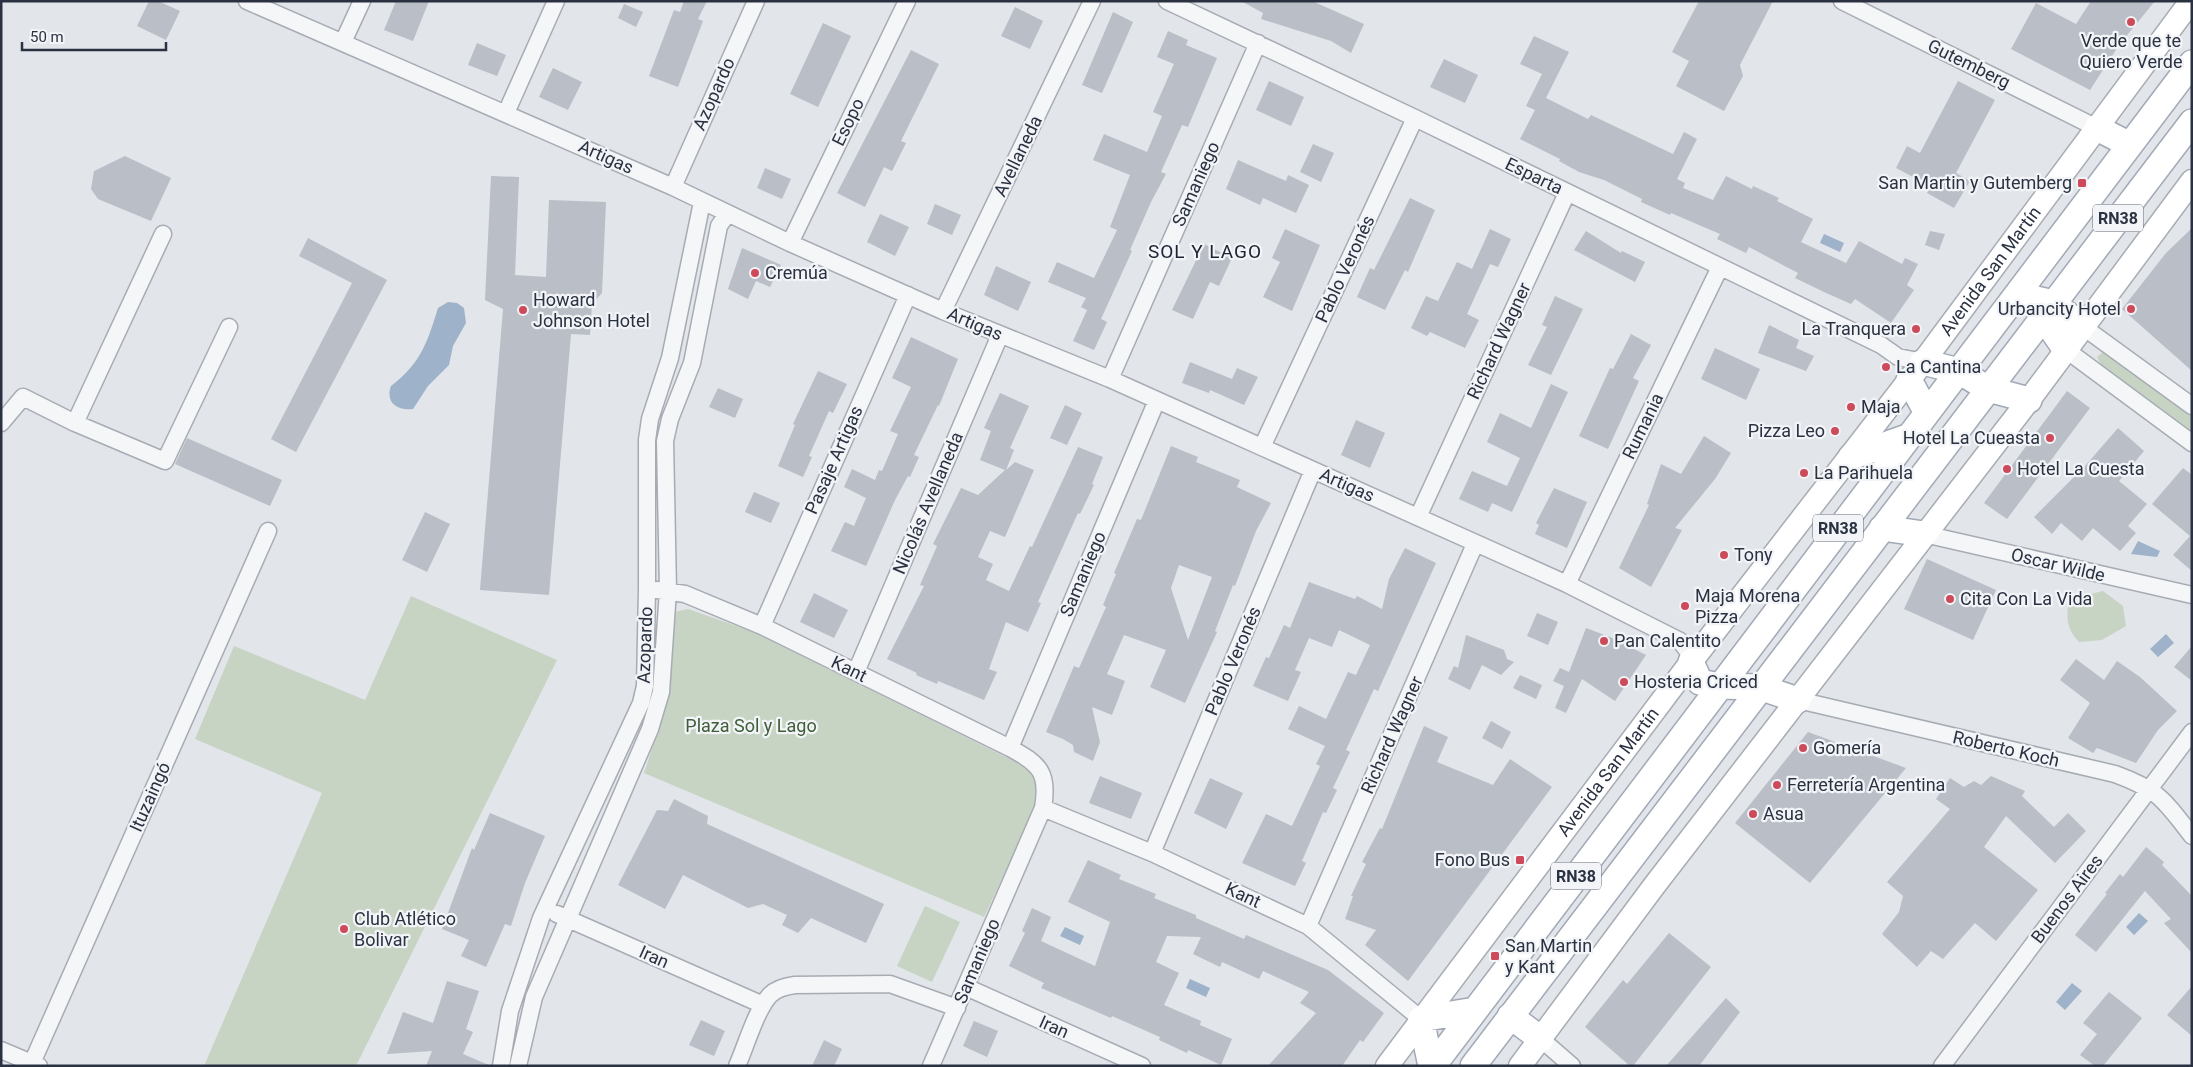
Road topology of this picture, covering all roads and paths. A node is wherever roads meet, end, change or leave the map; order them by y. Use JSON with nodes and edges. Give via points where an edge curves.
{"nodes":[{"id":1,"x":247,"y":1,"type":"edge"},
{"id":2,"x":362,"y":1,"type":"edge"},
{"id":3,"x":556,"y":1,"type":"edge"},
{"id":4,"x":756,"y":1,"type":"edge"},
{"id":5,"x":907,"y":1,"type":"edge"},
{"id":6,"x":1092,"y":1,"type":"edge"},
{"id":7,"x":1167,"y":1,"type":"edge"},
{"id":8,"x":1842,"y":1,"type":"edge"},
{"id":9,"x":2192,"y":1,"type":"edge"},
{"id":10,"x":343,"y":42,"type":"junction"},
{"id":11,"x":1258,"y":43,"type":"junction"},
{"id":12,"x":2192,"y":63,"type":"edge"},
{"id":13,"x":506,"y":113,"type":"junction"},
{"id":14,"x":1415,"y":118,"type":"junction"},
{"id":15,"x":2097,"y":128,"type":"junction"},
{"id":16,"x":2190,"y":128,"type":"edge"},
{"id":17,"x":2125,"y":151,"type":"junction"},
{"id":18,"x":2192,"y":181,"type":"edge"},
{"id":19,"x":672,"y":187,"type":"junction"},
{"id":20,"x":1568,"y":193,"type":"junction"},
{"id":21,"x":702,"y":202,"type":"junction"},
{"id":22,"x":727,"y":214,"type":"junction"},
{"id":23,"x":163,"y":234,"type":"dead end"},
{"id":24,"x":790,"y":243,"type":"junction"},
{"id":25,"x":1720,"y":267,"type":"junction"},
{"id":26,"x":908,"y":295,"type":"junction"},
{"id":27,"x":2046,"y":305,"type":"junction"},
{"id":28,"x":2006,"y":308,"type":"junction"},
{"id":29,"x":943,"y":311,"type":"junction"},
{"id":30,"x":2082,"y":326,"type":"junction"},
{"id":31,"x":229,"y":328,"type":"dead end"},
{"id":32,"x":1000,"y":335,"type":"junction"},
{"id":33,"x":2065,"y":349,"type":"junction"},
{"id":34,"x":1916,"y":371,"type":"junction"},
{"id":35,"x":1959,"y":371,"type":"junction"},
{"id":36,"x":1110,"y":379,"type":"junction"},
{"id":37,"x":1988,"y":389,"type":"junction"},
{"id":38,"x":1157,"y":400,"type":"junction"},
{"id":39,"x":2029,"y":400,"type":"junction"},
{"id":40,"x":2192,"y":406,"type":"edge"},
{"id":41,"x":1927,"y":413,"type":"junction"},
{"id":42,"x":1,"y":423,"type":"edge"},
{"id":43,"x":75,"y":423,"type":"junction"},
{"id":44,"x":1910,"y":436,"type":"junction"},
{"id":45,"x":2192,"y":443,"type":"edge"},
{"id":46,"x":1262,"y":448,"type":"junction"},
{"id":47,"x":1850,"y":457,"type":"junction"},
{"id":48,"x":1313,"y":470,"type":"junction"},
{"id":49,"x":1418,"y":517,"type":"junction"},
{"id":50,"x":1882,"y":528,"type":"junction"},
{"id":51,"x":268,"y":531,"type":"dead end"},
{"id":52,"x":1924,"y":534,"type":"junction"},
{"id":53,"x":1475,"y":544,"type":"junction"},
{"id":54,"x":1566,"y":584,"type":"junction"},
{"id":55,"x":647,"y":589,"type":"junction"},
{"id":56,"x":668,"y":590,"type":"junction"},
{"id":57,"x":2192,"y":595,"type":"edge"},
{"id":58,"x":762,"y":626,"type":"junction"},
{"id":59,"x":856,"y":672,"type":"junction"},
{"id":60,"x":1705,"y":682,"type":"junction"},
{"id":61,"x":1759,"y":687,"type":"junction"},
{"id":62,"x":1798,"y":700,"type":"junction"},
{"id":63,"x":2192,"y":732,"type":"edge"},
{"id":64,"x":1010,"y":748,"type":"junction"},
{"id":65,"x":1042,"y":771,"type":"joint"},
{"id":66,"x":2150,"y":789,"type":"junction"},
{"id":67,"x":1043,"y":808,"type":"junction"},
{"id":68,"x":1657,"y":824,"type":"junction"},
{"id":69,"x":2192,"y":836,"type":"edge"},
{"id":70,"x":1152,"y":853,"type":"junction"},
{"id":71,"x":545,"y":909,"type":"junction"},
{"id":72,"x":566,"y":919,"type":"junction"},
{"id":73,"x":1308,"y":926,"type":"junction"},
{"id":74,"x":966,"y":987,"type":"junction"},
{"id":75,"x":763,"y":1005,"type":"junction"},
{"id":76,"x":957,"y":1008,"type":"junction"},
{"id":77,"x":1475,"y":1010,"type":"junction"},
{"id":78,"x":1510,"y":1016,"type":"junction"},
{"id":79,"x":1421,"y":1019,"type":"junction"},
{"id":80,"x":1540,"y":1039,"type":"junction"},
{"id":81,"x":1,"y":1050,"type":"edge"},
{"id":82,"x":36,"y":1064,"type":"edge"},
{"id":83,"x":1132,"y":1064,"type":"edge"},
{"id":84,"x":500,"y":1066,"type":"edge"},
{"id":85,"x":518,"y":1066,"type":"edge"},
{"id":86,"x":737,"y":1066,"type":"edge"},
{"id":87,"x":932,"y":1066,"type":"edge"},
{"id":88,"x":1387,"y":1066,"type":"edge"},
{"id":89,"x":1432,"y":1066,"type":"edge"},
{"id":90,"x":1473,"y":1066,"type":"edge"},
{"id":91,"x":1520,"y":1066,"type":"edge"},
{"id":92,"x":1572,"y":1066,"type":"edge"},
{"id":93,"x":1942,"y":1066,"type":"edge"}],
"edges":[{"from":1,"to":10,"type":"street","name":"Artigas"},
{"from":2,"to":10,"type":"street"},
{"from":3,"to":13,"type":"street"},
{"from":4,"to":19,"type":"street","name":"Azopardo"},
{"from":5,"to":24,"type":"street","name":"Esopo"},
{"from":6,"to":29,"type":"street","name":"Avellaneda"},
{"from":7,"to":11,"type":"street","name":"Esparta"},
{"from":8,"to":15,"type":"street","name":"Gutemberg"},
{"from":9,"to":15,"type":"main road","name":"Avenida San Martín"},
{"from":10,"to":13,"type":"street","name":"Artigas"},
{"from":11,"to":14,"type":"street","name":"Esparta"},
{"from":11,"to":36,"type":"street","name":"Samaniego"},
{"from":12,"to":17,"type":"main road","number":"RN38"},
{"from":13,"to":19,"type":"street","name":"Artigas"},
{"from":14,"to":20,"type":"street","name":"Esparta"},
{"from":14,"to":46,"type":"street","name":"Pablo Veronés"},
{"from":15,"to":17,"type":"main road"},
{"from":15,"to":34,"type":"main road","name":"Avenida San Martín"},
{"from":16,"to":27,"type":"main road","number":"RN38"},
{"from":17,"to":27,"type":"main road","via":[[2122,184],[2047,279]]},
{"from":17,"to":28,"type":"main road","number":"RN38"},
{"from":18,"to":30,"type":"main road"},
{"from":19,"to":21,"type":"street","name":"Artigas"},
{"from":20,"to":25,"type":"street","name":"Esparta"},
{"from":20,"to":49,"type":"street","name":"Richard Wagner"},
{"from":21,"to":22,"type":"street","name":"Artigas"},
{"from":21,"to":55,"type":"street","name":"Azopardo","via":[[670,358],[646,440]]},
{"from":22,"to":24,"type":"street","name":"Artigas"},
{"from":22,"to":56,"type":"street","name":"Azopardo","via":[[719,226],[692,363],[665,441]]},
{"from":23,"to":43,"type":"street"},
{"from":24,"to":26,"type":"street","name":"Artigas"},
{"from":25,"to":34,"type":"street","name":"Esparta","via":[[1881,346]]},
{"from":25,"to":54,"type":"street","name":"Rumania"},
{"from":26,"to":29,"type":"street","name":"Artigas"},
{"from":26,"to":58,"type":"street","name":"Pasaje Artigas"},
{"from":27,"to":28,"type":"main road","via":[[2021,301]]},
{"from":27,"to":30,"type":"main road"},
{"from":27,"to":33,"type":"main road","via":[[2053,332]]},
{"from":27,"to":37,"type":"main road","number":"RN38"},
{"from":28,"to":35,"type":"main road","number":"RN38"},
{"from":29,"to":32,"type":"street","name":"Artigas"},
{"from":30,"to":33,"type":"main road"},
{"from":30,"to":40,"type":"street"},
{"from":31,"to":43,"type":"street","via":[[165,461]]},
{"from":32,"to":36,"type":"street","name":"Artigas"},
{"from":32,"to":59,"type":"street","name":"Nicolás Avellaneda"},
{"from":33,"to":39,"type":"main road"},
{"from":33,"to":45,"type":"street"},
{"from":34,"to":35,"type":"main road"},
{"from":34,"to":41,"type":"main road"},
{"from":34,"to":47,"type":"main road","name":"Avenida San Martín"},
{"from":35,"to":37,"type":"main road"},
{"from":35,"to":41,"type":"main road","number":"RN38"},
{"from":36,"to":38,"type":"street","name":"Artigas"},
{"from":37,"to":39,"type":"main road"},
{"from":37,"to":50,"type":"main road","number":"RN38"},
{"from":38,"to":46,"type":"street","name":"Artigas"},
{"from":38,"to":64,"type":"street","name":"Samaniego"},
{"from":39,"to":52,"type":"main road"},
{"from":41,"to":44,"type":"main road","number":"RN38"},
{"from":42,"to":43,"type":"street","via":[[23,397]]},
{"from":44,"to":47,"type":"main road"},
{"from":44,"to":60,"type":"main road","number":"RN38"},
{"from":46,"to":48,"type":"street","name":"Artigas"},
{"from":47,"to":60,"type":"main road","name":"Avenida San Martín"},
{"from":48,"to":49,"type":"street","name":"Artigas"},
{"from":48,"to":70,"type":"street","name":"Pablo Veronés"},
{"from":49,"to":53,"type":"street","name":"Artigas"},
{"from":50,"to":52,"type":"main road"},
{"from":50,"to":61,"type":"main road","number":"RN38"},
{"from":51,"to":82,"type":"street","name":"Ituzaingó"},
{"from":52,"to":57,"type":"street","name":"Oscar Wilde"},
{"from":52,"to":62,"type":"main road"},
{"from":53,"to":54,"type":"street","name":"Artigas"},
{"from":53,"to":73,"type":"street","name":"Richard Wagner"},
{"from":54,"to":60,"type":"street","name":"Artigas","via":[[1680,641]]},
{"from":55,"to":56,"type":"street","name":"Kant"},
{"from":55,"to":71,"type":"street","name":"Azopardo","via":[[641,703]]},
{"from":56,"to":58,"type":"street","name":"Kant"},
{"from":56,"to":72,"type":"street","name":"Azopardo","via":[[657,708]]},
{"from":58,"to":59,"type":"street","name":"Kant"},
{"from":59,"to":64,"type":"street","name":"Kant"},
{"from":60,"to":61,"type":"main road"},
{"from":60,"to":68,"type":"main road","via":[[1716,718],[1713,731],[1657,807]]},
{"from":60,"to":77,"type":"main road","number":"RN38"},
{"from":60,"to":79,"type":"main road","name":"Avenida San Martín"},
{"from":61,"to":62,"type":"main road"},
{"from":61,"to":68,"type":"main road","number":"RN38"},
{"from":62,"to":66,"type":"street","name":"Roberto Koch","via":[[2115,774]]},
{"from":62,"to":80,"type":"main road"},
{"from":63,"to":66,"type":"street","name":"Buenos Aires"},
{"from":64,"to":65,"type":"street","name":"Kant","via":[[1031,760]]},
{"from":65,"to":67,"type":"street","name":"Samaniego","via":[[1046,790]]},
{"from":66,"to":69,"type":"street","name":"Roberto Koch","via":[[2164,799]]},
{"from":66,"to":93,"type":"street","name":"Buenos Aires"},
{"from":67,"to":70,"type":"street","name":"Kant"},
{"from":67,"to":74,"type":"street","name":"Samaniego"},
{"from":68,"to":78,"type":"main road","number":"RN38"},
{"from":70,"to":73,"type":"street","name":"Kant"},
{"from":71,"to":72,"type":"street","name":"Iran"},
{"from":71,"to":84,"type":"street","name":"Azopardo","via":[[510,1011]]},
{"from":72,"to":75,"type":"street","name":"Iran"},
{"from":72,"to":85,"type":"street","name":"Azopardo","via":[[534,997]]},
{"from":73,"to":79,"type":"street","name":"Kant"},
{"from":74,"to":76,"type":"street","name":"Samaniego"},
{"from":74,"to":83,"type":"street","name":"Iran"},
{"from":75,"to":76,"type":"street","via":[[771,994],[795,984],[890,984]]},
{"from":75,"to":86,"type":"street"},
{"from":76,"to":87,"type":"street","name":"Samaniego"},
{"from":77,"to":79,"type":"main road"},
{"from":77,"to":89,"type":"main road","number":"RN38"},
{"from":78,"to":80,"type":"main road"},
{"from":78,"to":90,"type":"main road","number":"RN38"},
{"from":79,"to":88,"type":"main road","name":"Avenida San Martín"},
{"from":79,"to":89,"type":"main road"},
{"from":80,"to":91,"type":"main road"},
{"from":80,"to":92,"type":"street"},
{"from":81,"to":82,"type":"street"}]}
